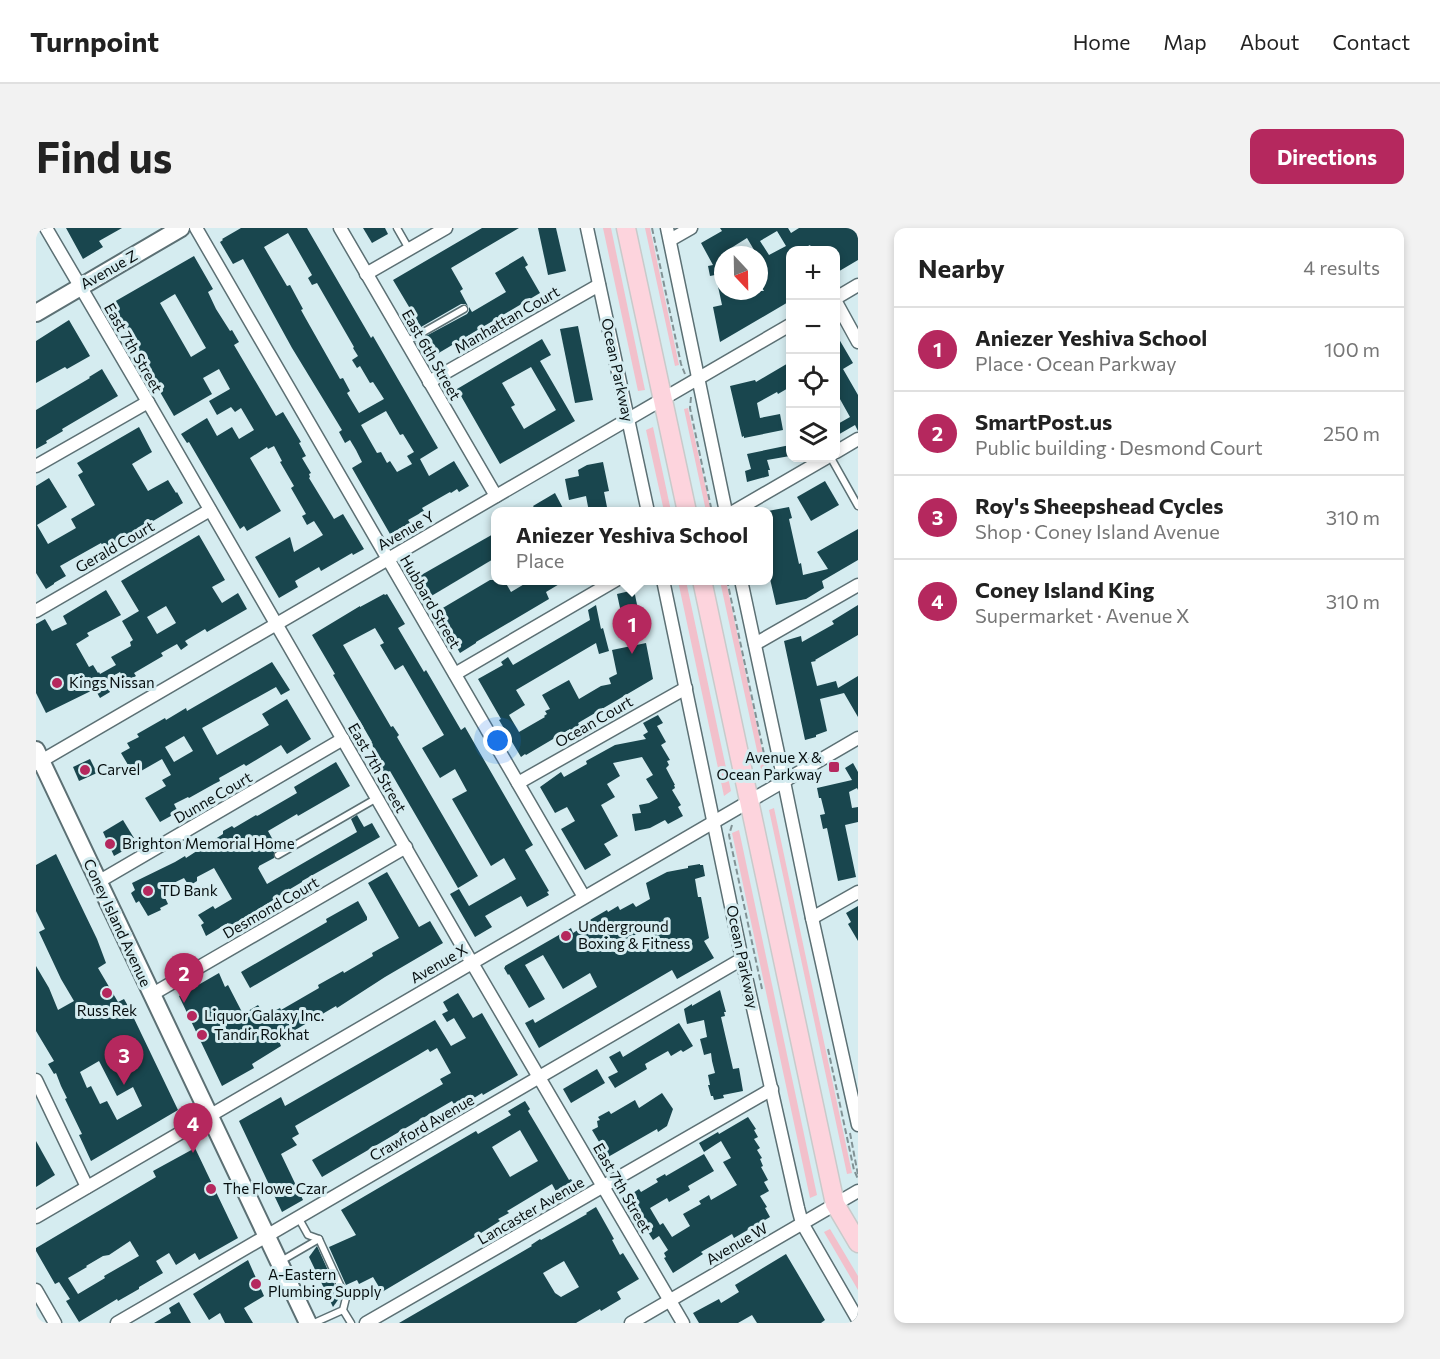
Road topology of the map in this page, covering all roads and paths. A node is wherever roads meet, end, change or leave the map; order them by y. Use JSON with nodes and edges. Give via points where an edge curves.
{"nodes":[{"id":1,"x":46,"y":228,"type":"edge"},
{"id":2,"x":181,"y":228,"type":"edge"},
{"id":3,"x":196,"y":228,"type":"edge"},
{"id":4,"x":340,"y":228,"type":"edge"},
{"id":5,"x":397,"y":228,"type":"edge"},
{"id":6,"x":446,"y":228,"type":"edge"},
{"id":7,"x":587,"y":228,"type":"edge"},
{"id":8,"x":626,"y":228,"type":"edge"},
{"id":9,"x":652,"y":228,"type":"edge"},
{"id":10,"x":691,"y":228,"type":"edge"},
{"id":11,"x":668,"y":234,"type":"edge"},
{"id":12,"x":409,"y":249,"type":"junction"},
{"id":13,"x":366,"y":274,"type":"junction"},
{"id":14,"x":599,"y":285,"type":"junction"},
{"id":15,"x":858,"y":285,"type":"edge"},
{"id":16,"x":80,"y":287,"type":"junction"},
{"id":17,"x":840,"y":297,"type":"edge"},
{"id":18,"x":840,"y":308,"type":"edge"},
{"id":19,"x":464,"y":309,"type":"dead end"},
{"id":20,"x":36,"y":313,"type":"edge"},
{"id":21,"x":786,"y":327,"type":"edge"},
{"id":22,"x":406,"y":342,"type":"junction"},
{"id":23,"x":858,"y":342,"type":"edge"},
{"id":24,"x":685,"y":374,"type":"dead end"},
{"id":25,"x":698,"y":378,"type":"junction"},
{"id":26,"x":429,"y":382,"type":"junction"},
{"id":27,"x":691,"y":397,"type":"dead end"},
{"id":28,"x":663,"y":399,"type":"junction"},
{"id":29,"x":148,"y":402,"type":"junction"},
{"id":30,"x":627,"y":419,"type":"junction"},
{"id":31,"x":858,"y":439,"type":"edge"},
{"id":32,"x":840,"y":450,"type":"edge"},
{"id":33,"x":819,"y":462,"type":"edge"},
{"id":34,"x":833,"y":462,"type":"edge"},
{"id":35,"x":36,"y":466,"type":"edge"},
{"id":36,"x":496,"y":496,"type":"junction"},
{"id":37,"x":858,"y":506,"type":"edge"},
{"id":38,"x":647,"y":507,"type":"edge"},
{"id":39,"x":686,"y":507,"type":"edge"},
{"id":40,"x":711,"y":507,"type":"edge"},
{"id":41,"x":725,"y":507,"type":"edge"},
{"id":42,"x":742,"y":507,"type":"edge"},
{"id":43,"x":210,"y":510,"type":"junction"},
{"id":44,"x":388,"y":559,"type":"junction"},
{"id":45,"x":607,"y":585,"type":"edge"},
{"id":46,"x":664,"y":585,"type":"edge"},
{"id":47,"x":703,"y":585,"type":"edge"},
{"id":48,"x":728,"y":585,"type":"edge"},
{"id":49,"x":742,"y":585,"type":"edge"},
{"id":50,"x":858,"y":585,"type":"edge"},
{"id":51,"x":36,"y":611,"type":"edge"},
{"id":52,"x":276,"y":624,"type":"junction"},
{"id":53,"x":755,"y":644,"type":"junction"},
{"id":54,"x":455,"y":674,"type":"junction"},
{"id":55,"x":686,"y":688,"type":"junction"},
{"id":56,"x":858,"y":738,"type":"edge"},
{"id":57,"x":343,"y":739,"type":"junction"},
{"id":58,"x":38,"y":759,"type":"edge"},
{"id":59,"x":770,"y":777,"type":"dead end"},
{"id":60,"x":784,"y":781,"type":"junction"},
{"id":61,"x":518,"y":783,"type":"junction"},
{"id":62,"x":377,"y":797,"type":"junction"},
{"id":63,"x":749,"y":801,"type":"junction"},
{"id":64,"x":714,"y":822,"type":"junction"},
{"id":65,"x":406,"y":847,"type":"junction"},
{"id":66,"x":278,"y":855,"type":"dead end"},
{"id":67,"x":98,"y":882,"type":"junction"},
{"id":68,"x":858,"y":891,"type":"edge"},
{"id":69,"x":584,"y":897,"type":"junction"},
{"id":70,"x":812,"y":918,"type":"junction"},
{"id":71,"x":742,"y":959,"type":"junction"},
{"id":72,"x":472,"y":963,"type":"junction"},
{"id":73,"x":151,"y":995,"type":"junction"},
{"id":74,"x":540,"y":1077,"type":"junction"},
{"id":75,"x":36,"y":1080,"type":"edge"},
{"id":76,"x":772,"y":1089,"type":"junction"},
{"id":77,"x":209,"y":1116,"type":"junction"},
{"id":78,"x":858,"y":1125,"type":"edge"},
{"id":79,"x":604,"y":1186,"type":"junction"},
{"id":80,"x":87,"y":1187,"type":"junction"},
{"id":81,"x":858,"y":1191,"type":"edge"},
{"id":82,"x":835,"y":1204,"type":"junction"},
{"id":83,"x":36,"y":1217,"type":"edge"},
{"id":84,"x":298,"y":1217,"type":"junction"},
{"id":85,"x":802,"y":1223,"type":"junction"},
{"id":86,"x":267,"y":1236,"type":"junction"},
{"id":87,"x":319,"y":1239,"type":"junction"},
{"id":88,"x":858,"y":1243,"type":"edge"},
{"id":89,"x":279,"y":1262,"type":"junction"},
{"id":90,"x":36,"y":1290,"type":"edge"},
{"id":91,"x":670,"y":1300,"type":"junction"},
{"id":92,"x":343,"y":1310,"type":"junction"},
{"id":93,"x":858,"y":1320,"type":"edge"},
{"id":94,"x":55,"y":1323,"type":"edge"},
{"id":95,"x":117,"y":1323,"type":"edge"},
{"id":96,"x":308,"y":1323,"type":"edge"},
{"id":97,"x":314,"y":1323,"type":"edge"},
{"id":98,"x":351,"y":1323,"type":"edge"},
{"id":99,"x":366,"y":1323,"type":"edge"},
{"id":100,"x":631,"y":1323,"type":"edge"},
{"id":101,"x":683,"y":1323,"type":"edge"}],
"edges":[{"from":1,"to":16,"type":"street","name":"East 7th Street"},
{"from":2,"to":16,"type":"main road","name":"Avenue Z"},
{"from":3,"to":44,"type":"street","name":"Hubbard Street"},
{"from":4,"to":13,"type":"street","name":"East 6th Street"},
{"from":5,"to":12,"type":"lane"},
{"from":6,"to":12,"type":"street"},
{"from":7,"to":14,"type":"street","name":"Ocean Parkway"},
{"from":8,"to":28,"type":"main road"},
{"from":9,"to":24,"type":"path"},
{"from":10,"to":11,"type":"street"},
{"from":11,"to":25,"type":"street"},
{"from":12,"to":13,"type":"street"},
{"from":13,"to":22,"type":"street","name":"East 6th Street"},
{"from":14,"to":26,"type":"street","name":"Manhattan Court"},
{"from":14,"to":30,"type":"street","name":"Ocean Parkway"},
{"from":15,"to":17,"type":"street"},
{"from":16,"to":20,"type":"main road","name":"Avenue Z"},
{"from":16,"to":29,"type":"street","name":"East 7th Street"},
{"from":18,"to":23,"type":"street"},
{"from":19,"to":22,"type":"lane"},
{"from":21,"to":25,"type":"street","name":"Avenue Y"},
{"from":22,"to":26,"type":"street","name":"East 6th Street"},
{"from":25,"to":28,"type":"street","name":"Avenue Y"},
{"from":25,"to":41,"type":"street"},
{"from":26,"to":36,"type":"street","name":"East 6th Street"},
{"from":27,"to":40,"type":"path"},
{"from":28,"to":30,"type":"street","name":"Avenue Y"},
{"from":28,"to":39,"type":"main road"},
{"from":29,"to":35,"type":"street"},
{"from":29,"to":43,"type":"street","name":"East 7th Street"},
{"from":30,"to":36,"type":"street","name":"Avenue Y"},
{"from":30,"to":38,"type":"street","name":"Ocean Parkway"},
{"from":31,"to":32,"type":"street"},
{"from":33,"to":42,"type":"street"},
{"from":34,"to":37,"type":"lane"},
{"from":36,"to":44,"type":"street","name":"Avenue Y"},
{"from":43,"to":51,"type":"street","name":"Gerald Court"},
{"from":43,"to":52,"type":"street","name":"East 7th Street"},
{"from":44,"to":52,"type":"street","name":"Avenue Y"},
{"from":44,"to":54,"type":"street","name":"Hubbard Street"},
{"from":45,"to":54,"type":"street"},
{"from":46,"to":55,"type":"street","name":"Ocean Parkway"},
{"from":47,"to":63,"type":"main road"},
{"from":48,"to":59,"type":"path"},
{"from":49,"to":53,"type":"street"},
{"from":50,"to":53,"type":"street"},
{"from":52,"to":57,"type":"street","name":"East 7th Street"},
{"from":52,"to":58,"type":"street","name":"Avenue Y"},
{"from":53,"to":60,"type":"street"},
{"from":54,"to":61,"type":"street","name":"Hubbard Street"},
{"from":55,"to":61,"type":"street","name":"Ocean Court"},
{"from":55,"to":64,"type":"street","name":"Ocean Parkway"},
{"from":56,"to":60,"type":"street","name":"Avenue X"},
{"from":57,"to":62,"type":"street","name":"East 7th Street"},
{"from":57,"to":67,"type":"street","name":"Dunne Court"},
{"from":58,"to":67,"type":"main road","name":"Coney Island Avenue"},
{"from":60,"to":63,"type":"street","name":"Avenue X"},
{"from":60,"to":70,"type":"street"},
{"from":61,"to":69,"type":"street","name":"Hubbard Street"},
{"from":62,"to":65,"type":"street","name":"East 7th Street"},
{"from":62,"to":66,"type":"lane"},
{"from":63,"to":64,"type":"street","name":"Avenue X"},
{"from":63,"to":82,"type":"main road"},
{"from":64,"to":69,"type":"street","name":"Avenue X"},
{"from":64,"to":71,"type":"street","name":"Ocean Parkway"},
{"from":65,"to":72,"type":"street","name":"East 7th Street"},
{"from":65,"to":73,"type":"street","name":"Desmond Court"},
{"from":67,"to":73,"type":"main road","name":"Coney Island Avenue"},
{"from":68,"to":70,"type":"street"},
{"from":69,"to":72,"type":"street","name":"Avenue X"},
{"from":70,"to":78,"type":"street"},
{"from":71,"to":74,"type":"street","name":"Crawford Avenue"},
{"from":71,"to":76,"type":"street","name":"Ocean Parkway"},
{"from":72,"to":74,"type":"street","name":"East 7th Street"},
{"from":72,"to":77,"type":"street","name":"Avenue X"},
{"from":73,"to":77,"type":"main road","name":"Coney Island Avenue"},
{"from":74,"to":79,"type":"street","name":"East 7th Street"},
{"from":74,"to":84,"type":"street","name":"Crawford Avenue"},
{"from":75,"to":80,"type":"street"},
{"from":76,"to":79,"type":"street","name":"Lancaster Avenue"},
{"from":76,"to":85,"type":"street","name":"Ocean Parkway"},
{"from":77,"to":80,"type":"street","name":"Avenue X"},
{"from":77,"to":86,"type":"main road","name":"Coney Island Avenue"},
{"from":79,"to":91,"type":"street","name":"East 7th Street"},
{"from":79,"to":99,"type":"street","name":"Lancaster Avenue"},
{"from":80,"to":83,"type":"street","name":"Avenue X"},
{"from":81,"to":82,"type":"street","name":"Avenue W"},
{"from":82,"to":85,"type":"street","name":"Avenue W"},
{"from":82,"to":88,"type":"main road"},
{"from":84,"to":86,"type":"street","name":"Crawford Avenue"},
{"from":84,"to":87,"type":"lane","via":[[308,1235]]},
{"from":85,"to":91,"type":"street","name":"Avenue W"},
{"from":85,"to":93,"type":"street","name":"Ocean Parkway"},
{"from":86,"to":89,"type":"main road","name":"Coney Island Avenue"},
{"from":86,"to":95,"type":"street","name":"Crawford Avenue"},
{"from":87,"to":89,"type":"lane"},
{"from":87,"to":92,"type":"lane","via":[[346,1298]]},
{"from":89,"to":96,"type":"main road","name":"Coney Island Avenue"},
{"from":90,"to":94,"type":"street"},
{"from":91,"to":100,"type":"street","name":"Avenue W"},
{"from":91,"to":101,"type":"street","name":"East 7th Street"},
{"from":92,"to":97,"type":"lane"},
{"from":92,"to":98,"type":"lane"}]}
